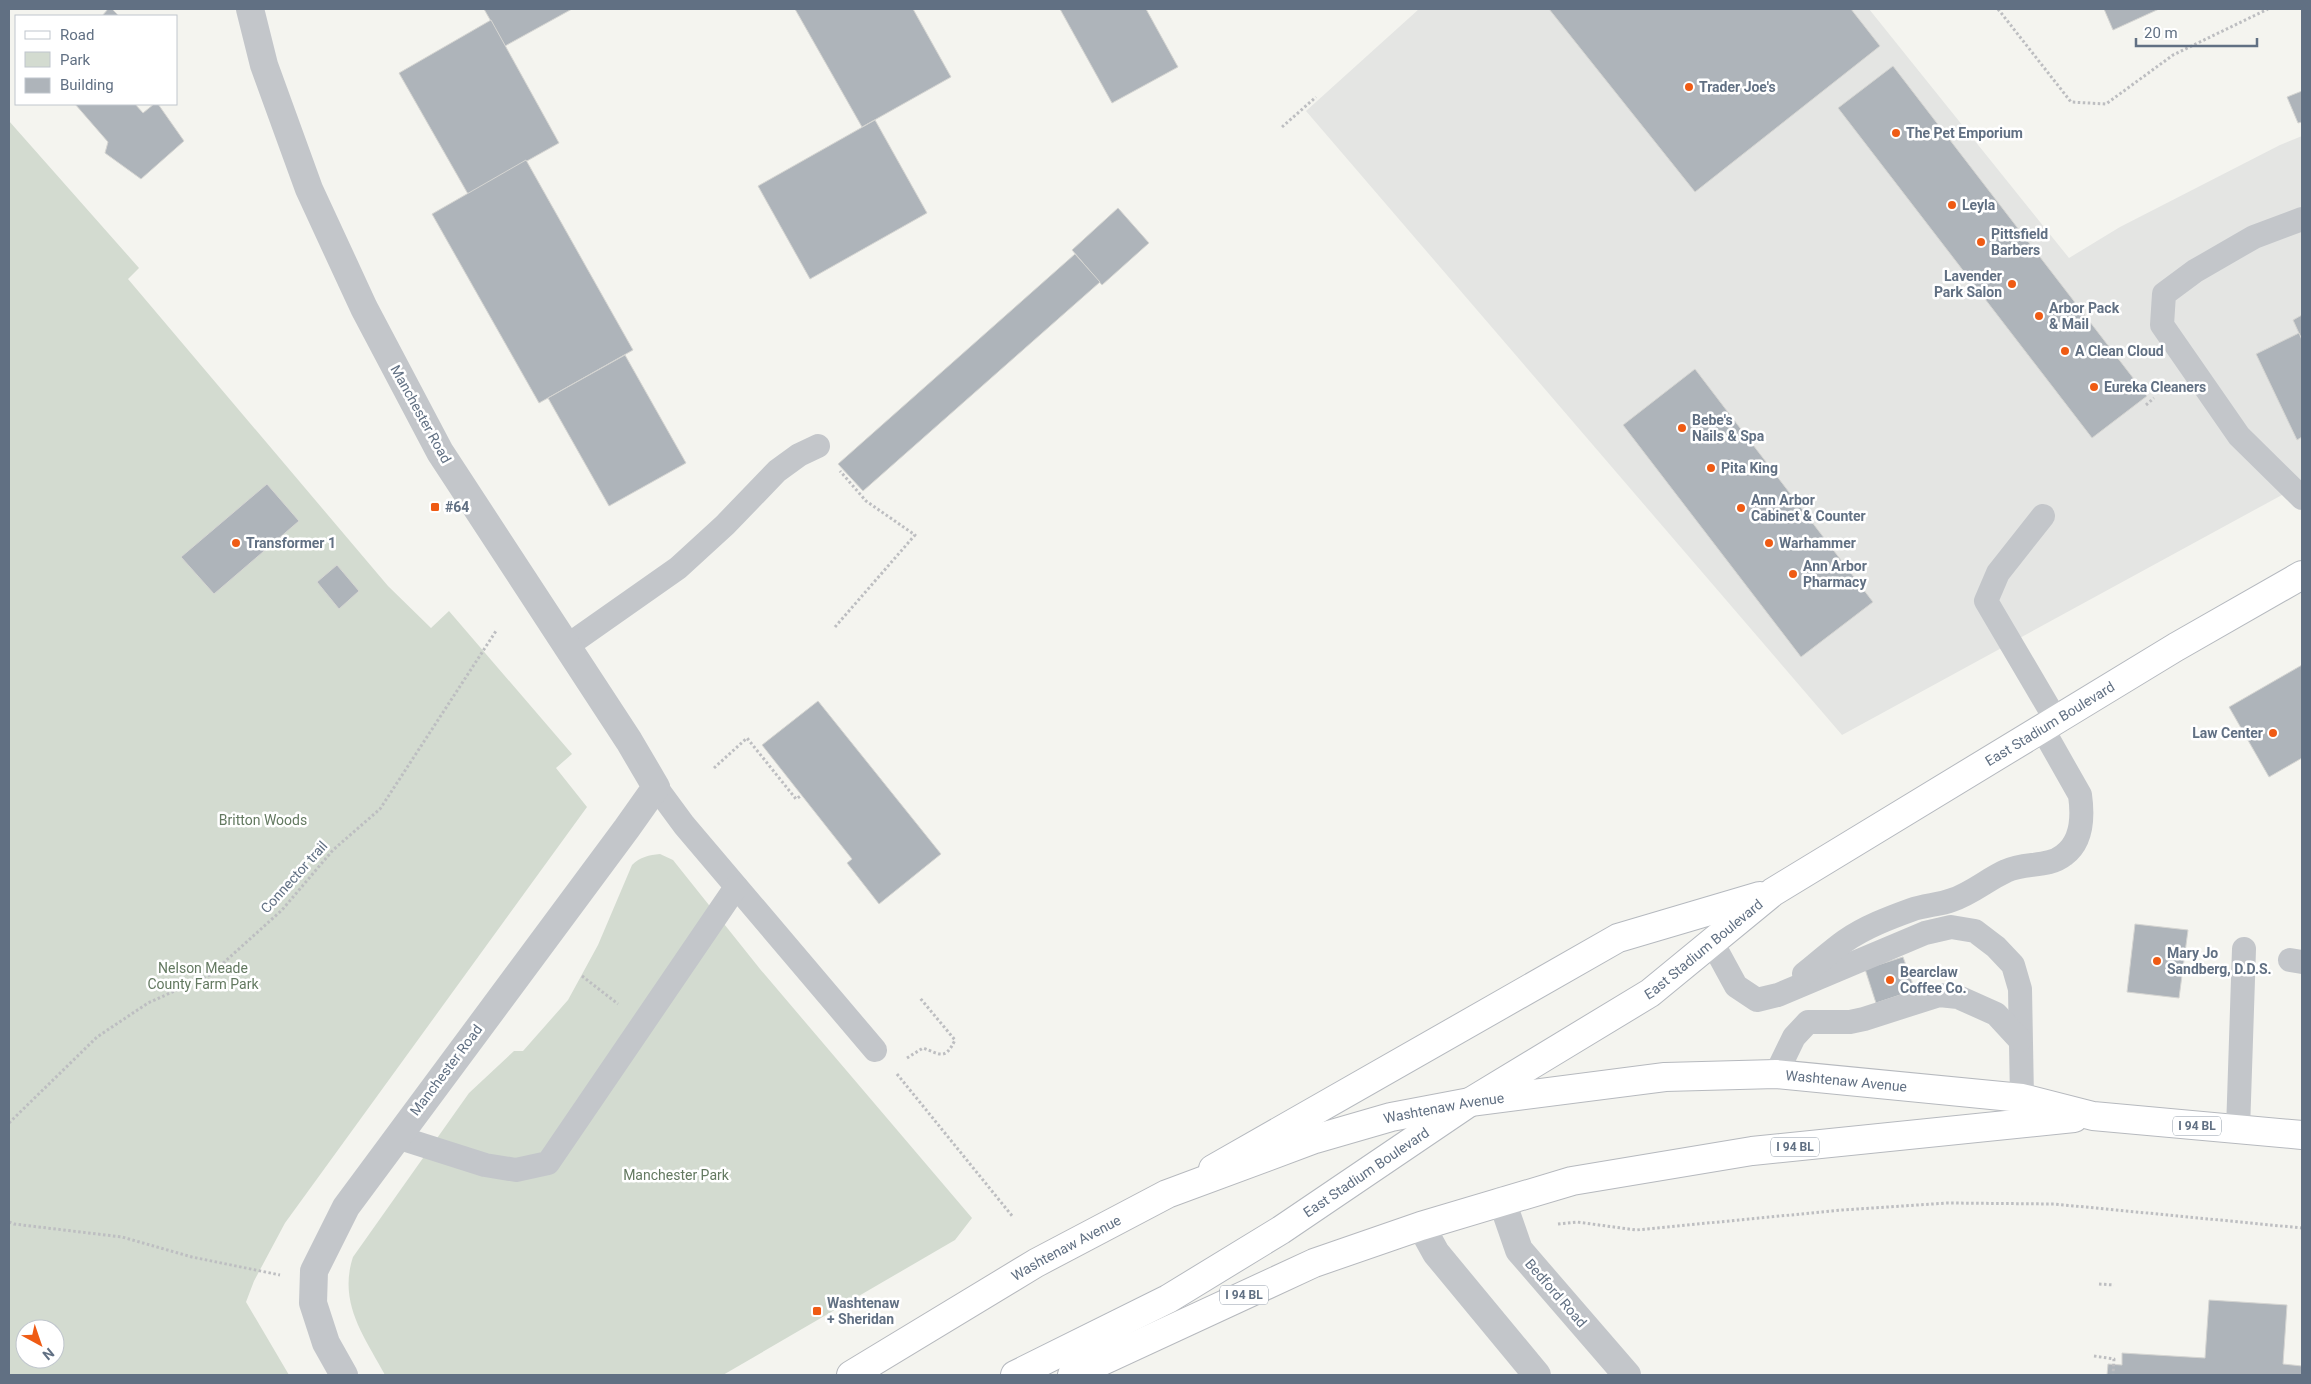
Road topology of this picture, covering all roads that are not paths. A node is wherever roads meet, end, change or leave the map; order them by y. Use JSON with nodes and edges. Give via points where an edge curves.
{"nodes":[{"id":1,"x":250,"y":9,"type":"edge"},
{"id":2,"x":2302,"y":219,"type":"edge"},
{"id":3,"x":818,"y":446,"type":"road end"},
{"id":4,"x":2302,"y":498,"type":"edge"},
{"id":5,"x":2043,"y":516,"type":"dead end"},
{"id":6,"x":2302,"y":575,"type":"edge"},
{"id":7,"x":566,"y":646,"type":"junction"},
{"id":8,"x":2049,"y":724,"type":"junction"},
{"id":9,"x":656,"y":787,"type":"junction"},
{"id":10,"x":736,"y":887,"type":"junction"},
{"id":11,"x":1773,"y":892,"type":"junction"},
{"id":12,"x":1953,"y":900,"type":"junction"},
{"id":13,"x":1909,"y":940,"type":"junction"},
{"id":14,"x":1712,"y":942,"type":"junction"},
{"id":15,"x":2244,"y":949,"type":"dead end"},
{"id":16,"x":1778,"y":995,"type":"junction"},
{"id":17,"x":2020,"y":1040,"type":"junction"},
{"id":18,"x":876,"y":1050,"type":"dead end"},
{"id":19,"x":1776,"y":1074,"type":"junction"},
{"id":20,"x":2022,"y":1098,"type":"junction"},
{"id":21,"x":1470,"y":1102,"type":"junction"},
{"id":22,"x":2093,"y":1116,"type":"junction"},
{"id":23,"x":2238,"y":1130,"type":"junction"},
{"id":24,"x":2302,"y":1135,"type":"edge"},
{"id":25,"x":397,"y":1137,"type":"junction"},
{"id":26,"x":1167,"y":1194,"type":"junction"},
{"id":27,"x":1502,"y":1201,"type":"junction"},
{"id":28,"x":1421,"y":1226,"type":"junction"},
{"id":29,"x":344,"y":1375,"type":"edge"},
{"id":30,"x":850,"y":1375,"type":"edge"},
{"id":31,"x":1015,"y":1375,"type":"edge"},
{"id":32,"x":1072,"y":1375,"type":"edge"},
{"id":33,"x":1537,"y":1375,"type":"edge"},
{"id":34,"x":1627,"y":1375,"type":"edge"}],
"edges":[{"from":1,"to":7,"type":"street","name":"Manchester Road","via":[[264,65],[309,190],[364,308],[440,452]]},
{"from":2,"to":4,"type":"lane","via":[[2254,237],[2194,271],[2164,294],[2162,324],[2239,436]]},
{"from":3,"to":7,"type":"lane","via":[[798,455],[777,472],[726,525],[678,568]]},
{"from":5,"to":8,"type":"lane","via":[[1998,573],[1986,601]]},
{"from":6,"to":8,"type":"main road","name":"East Stadium Boulevard"},
{"from":7,"to":9,"type":"street","name":"Manchester Road"},
{"from":8,"to":11,"type":"main road","name":"East Stadium Boulevard"},
{"from":8,"to":12,"type":"lane","via":[[2080,795],[2082,822],[2075,844],[2053,861],[2007,870]]},
{"from":9,"to":10,"type":"lane","name":"Manchester Road"},
{"from":9,"to":25,"type":"street","name":"Manchester Road"},
{"from":10,"to":18,"type":"lane","name":"Manchester Road"},
{"from":10,"to":25,"type":"lane","via":[[548,1163],[516,1170],[485,1165]]},
{"from":11,"to":14,"type":"main road","name":"East Stadium Boulevard"},
{"from":11,"to":26,"type":"main road","name":"East Stadium Boulevard","via":[[1618,938]]},
{"from":12,"to":13,"type":"lane"},
{"from":12,"to":16,"type":"lane","via":[[1913,910],[1864,930],[1846,940]]},
{"from":13,"to":16,"type":"lane"},
{"from":13,"to":17,"type":"lane","via":[[1951,927],[1975,931],[1996,947],[2013,965],[2020,989]]},
{"from":14,"to":16,"type":"lane","via":[[1736,986],[1758,1000]]},
{"from":14,"to":21,"type":"main road","name":"East Stadium Boulevard","via":[[1650,992]]},
{"from":15,"to":23,"type":"lane"},
{"from":17,"to":19,"type":"lane","via":[[1996,1014],[1958,997],[1939,995],[1864,1020],[1808,1022],[1794,1037]]},
{"from":17,"to":20,"type":"lane"},
{"from":19,"to":20,"type":"main road","name":"Washtenaw Avenue","number":"I 94 BL"},
{"from":19,"to":21,"type":"main road","name":"Washtenaw Avenue","number":"I 94 BL","via":[[1665,1076]]},
{"from":20,"to":22,"type":"main road","name":"Washtenaw Avenue","number":"I 94 BL"},
{"from":21,"to":26,"type":"main road","name":"Washtenaw Avenue","number":"I 94 BL","via":[[1391,1117],[1315,1139]]},
{"from":21,"to":31,"type":"main road","name":"East Stadium Boulevard","via":[[1281,1230],[1168,1298]]},
{"from":22,"to":23,"type":"main road","name":"Washtenaw Avenue","number":"I 94 BL"},
{"from":22,"to":27,"type":"main road","name":"Washtenaw Avenue","number":"I 94 BL","via":[[1752,1151],[1572,1181]]},
{"from":23,"to":24,"type":"main road","name":"Washtenaw Avenue","number":"I 94 BL"},
{"from":25,"to":29,"type":"street","name":"Manchester Road","via":[[346,1207],[314,1271],[313,1304],[326,1343]]},
{"from":26,"to":30,"type":"main road","name":"Washtenaw Avenue","number":"I 94 BL","via":[[1036,1263]]},
{"from":27,"to":28,"type":"main road","name":"Washtenaw Avenue","number":"I 94 BL"},
{"from":27,"to":34,"type":"street","name":"Bedford Road","via":[[1519,1250]]},
{"from":28,"to":32,"type":"main road","name":"Washtenaw Avenue","number":"I 94 BL","via":[[1314,1263]]},
{"from":28,"to":33,"type":"street","via":[[1436,1253]]}]}
